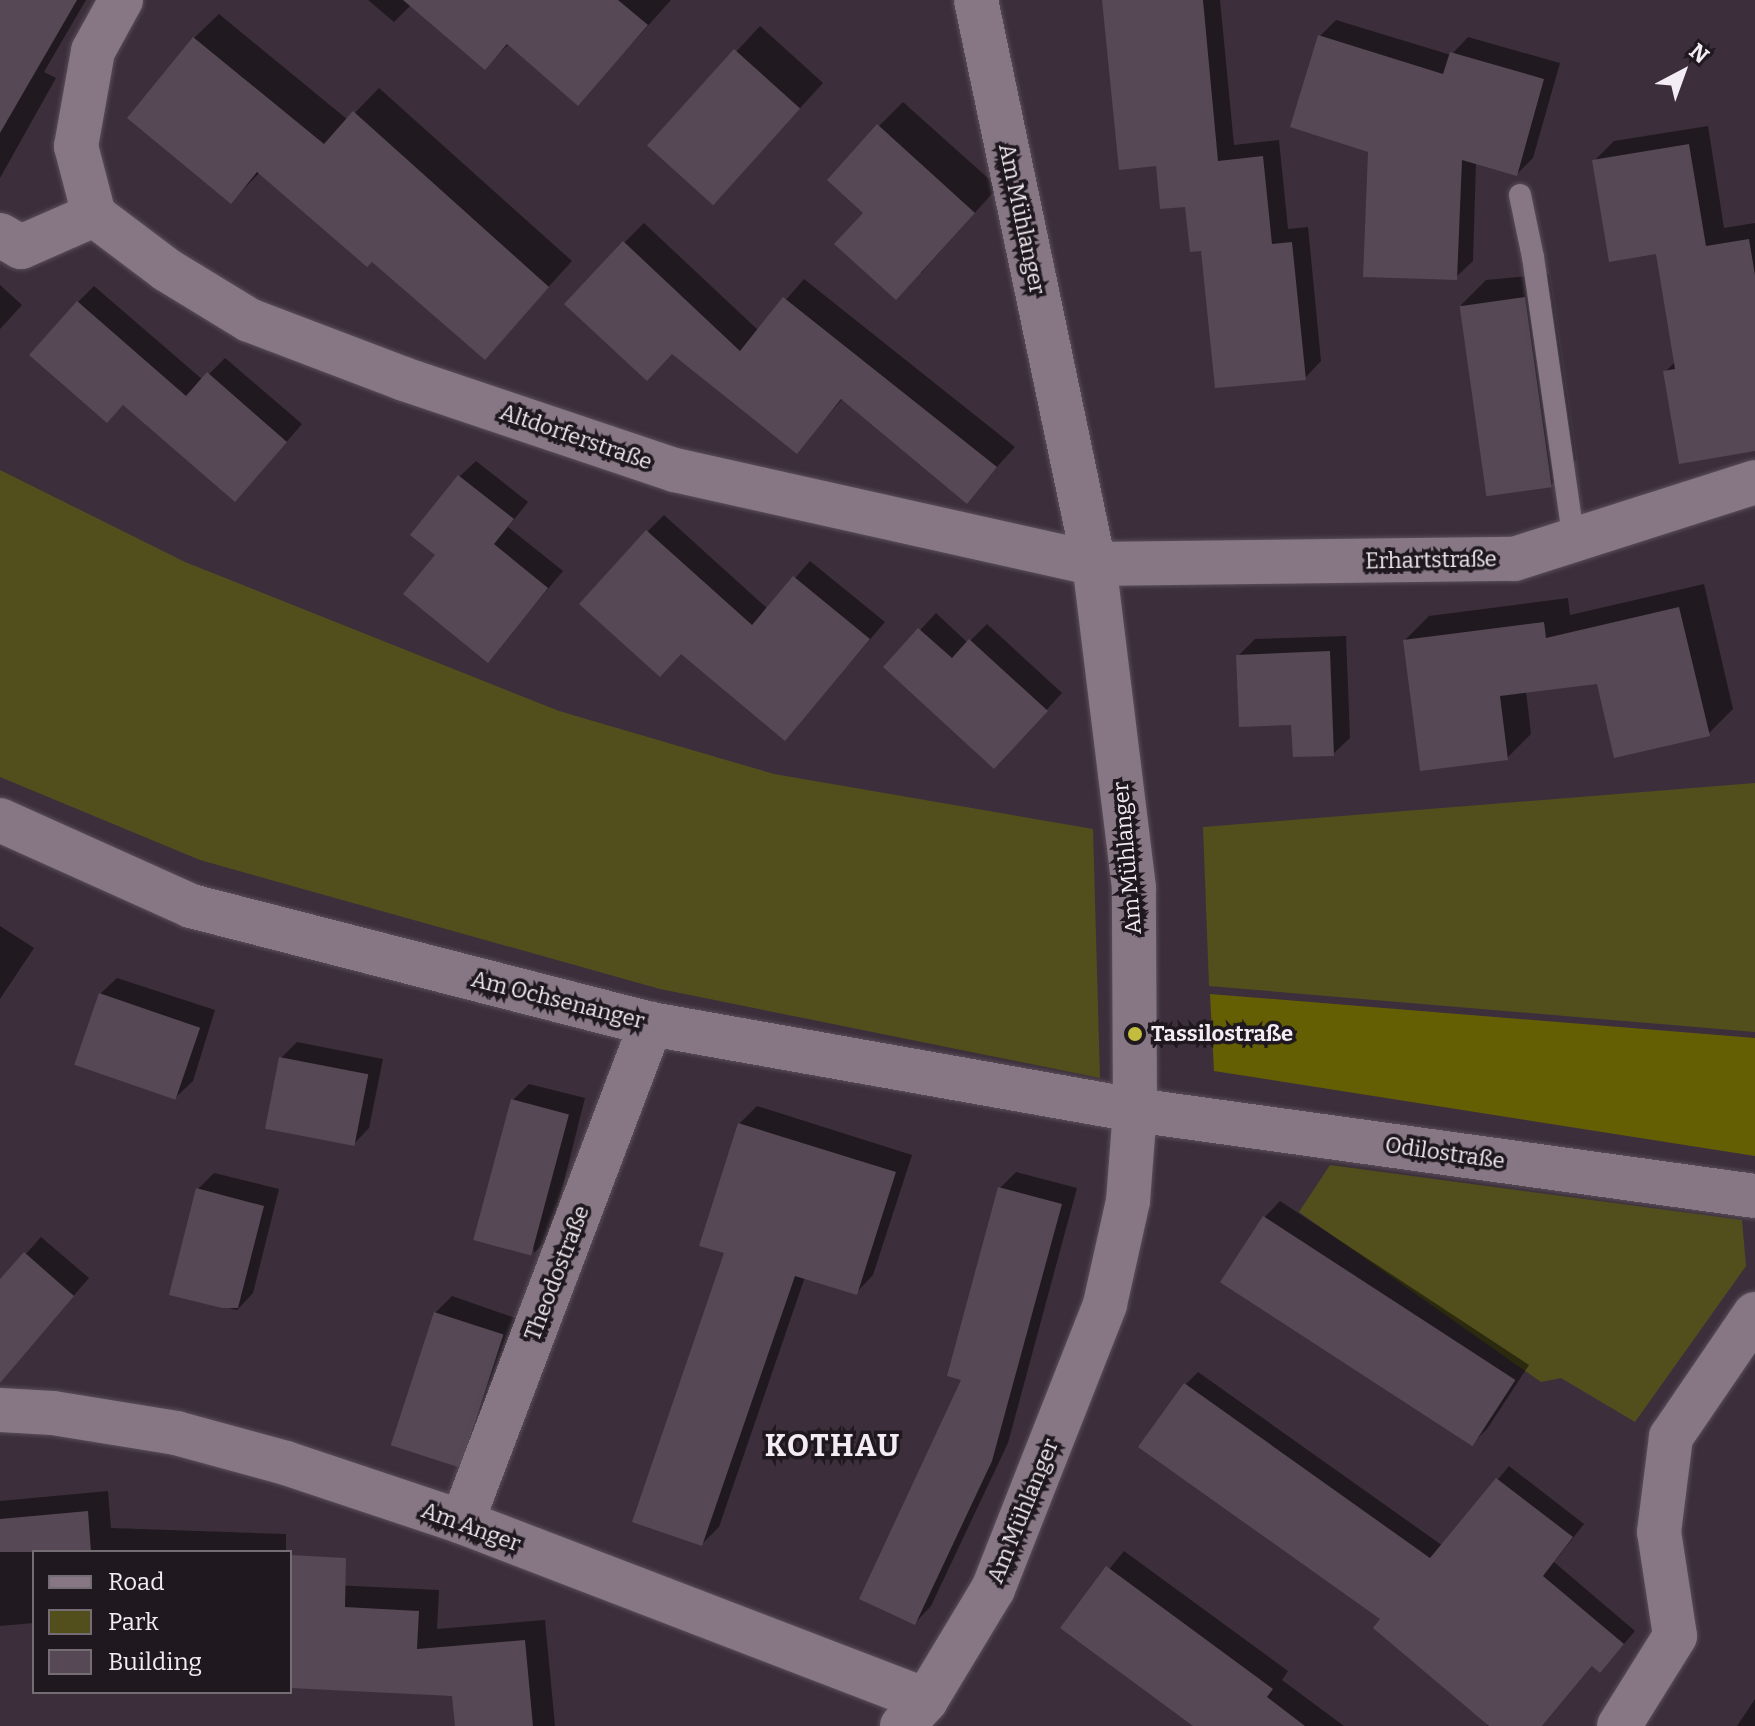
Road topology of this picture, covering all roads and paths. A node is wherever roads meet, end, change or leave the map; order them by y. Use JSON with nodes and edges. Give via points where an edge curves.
{"nodes":[{"id":1,"x":121,"y":0,"type":"edge"},
{"id":2,"x":976,"y":0,"type":"edge"},
{"id":3,"x":1520,"y":195,"type":"dead end"},
{"id":4,"x":94,"y":215,"type":"junction"},
{"id":5,"x":0,"y":235,"type":"edge"},
{"id":6,"x":1755,"y":482,"type":"edge"},
{"id":7,"x":1574,"y":540,"type":"junction"},
{"id":8,"x":1094,"y":564,"type":"junction"},
{"id":9,"x":0,"y":820,"type":"edge"},
{"id":10,"x":651,"y":1024,"type":"junction"},
{"id":11,"x":1135,"y":1110,"type":"junction"},
{"id":12,"x":1755,"y":1196,"type":"edge"},
{"id":13,"x":1755,"y":1314,"type":"edge"},
{"id":14,"x":0,"y":1410,"type":"edge"},
{"id":15,"x":462,"y":1522,"type":"junction"},
{"id":16,"x":914,"y":1713,"type":"edge"},
{"id":17,"x":1619,"y":1726,"type":"edge"}],
"edges":[{"from":1,"to":4,"type":"street","via":[[93,51],[76,146]]},
{"from":2,"to":8,"type":"street","name":"Am Mühlanger"},
{"from":3,"to":7,"type":"lane"},
{"from":4,"to":5,"type":"street","via":[[21,247]]},
{"from":4,"to":8,"type":"street","name":"Altdorferstraße","via":[[167,270],[249,320],[404,379],[675,470]]},
{"from":6,"to":7,"type":"street","name":"Erhartstraße"},
{"from":7,"to":8,"type":"street","name":"Erhartstraße","via":[[1514,559]]},
{"from":8,"to":11,"type":"street","name":"Am Mühlanger","via":[[1134,888]]},
{"from":9,"to":10,"type":"street","name":"Am Ochsenanger","via":[[191,906]]},
{"from":10,"to":11,"type":"street","name":"Am Ochsenanger"},
{"from":10,"to":15,"type":"street","name":"Theodostraße"},
{"from":11,"to":12,"type":"street","name":"Odilostraße"},
{"from":11,"to":16,"type":"street","name":"Am Mühlanger","via":[[1128,1201],[1105,1304],[993,1589]]},
{"from":13,"to":17,"type":"street","via":[[1671,1437],[1659,1532],[1675,1636]]},
{"from":14,"to":15,"type":"street","name":"Am Anger","via":[[176,1433],[286,1463]]},
{"from":15,"to":16,"type":"street","name":"Am Anger"}]}
